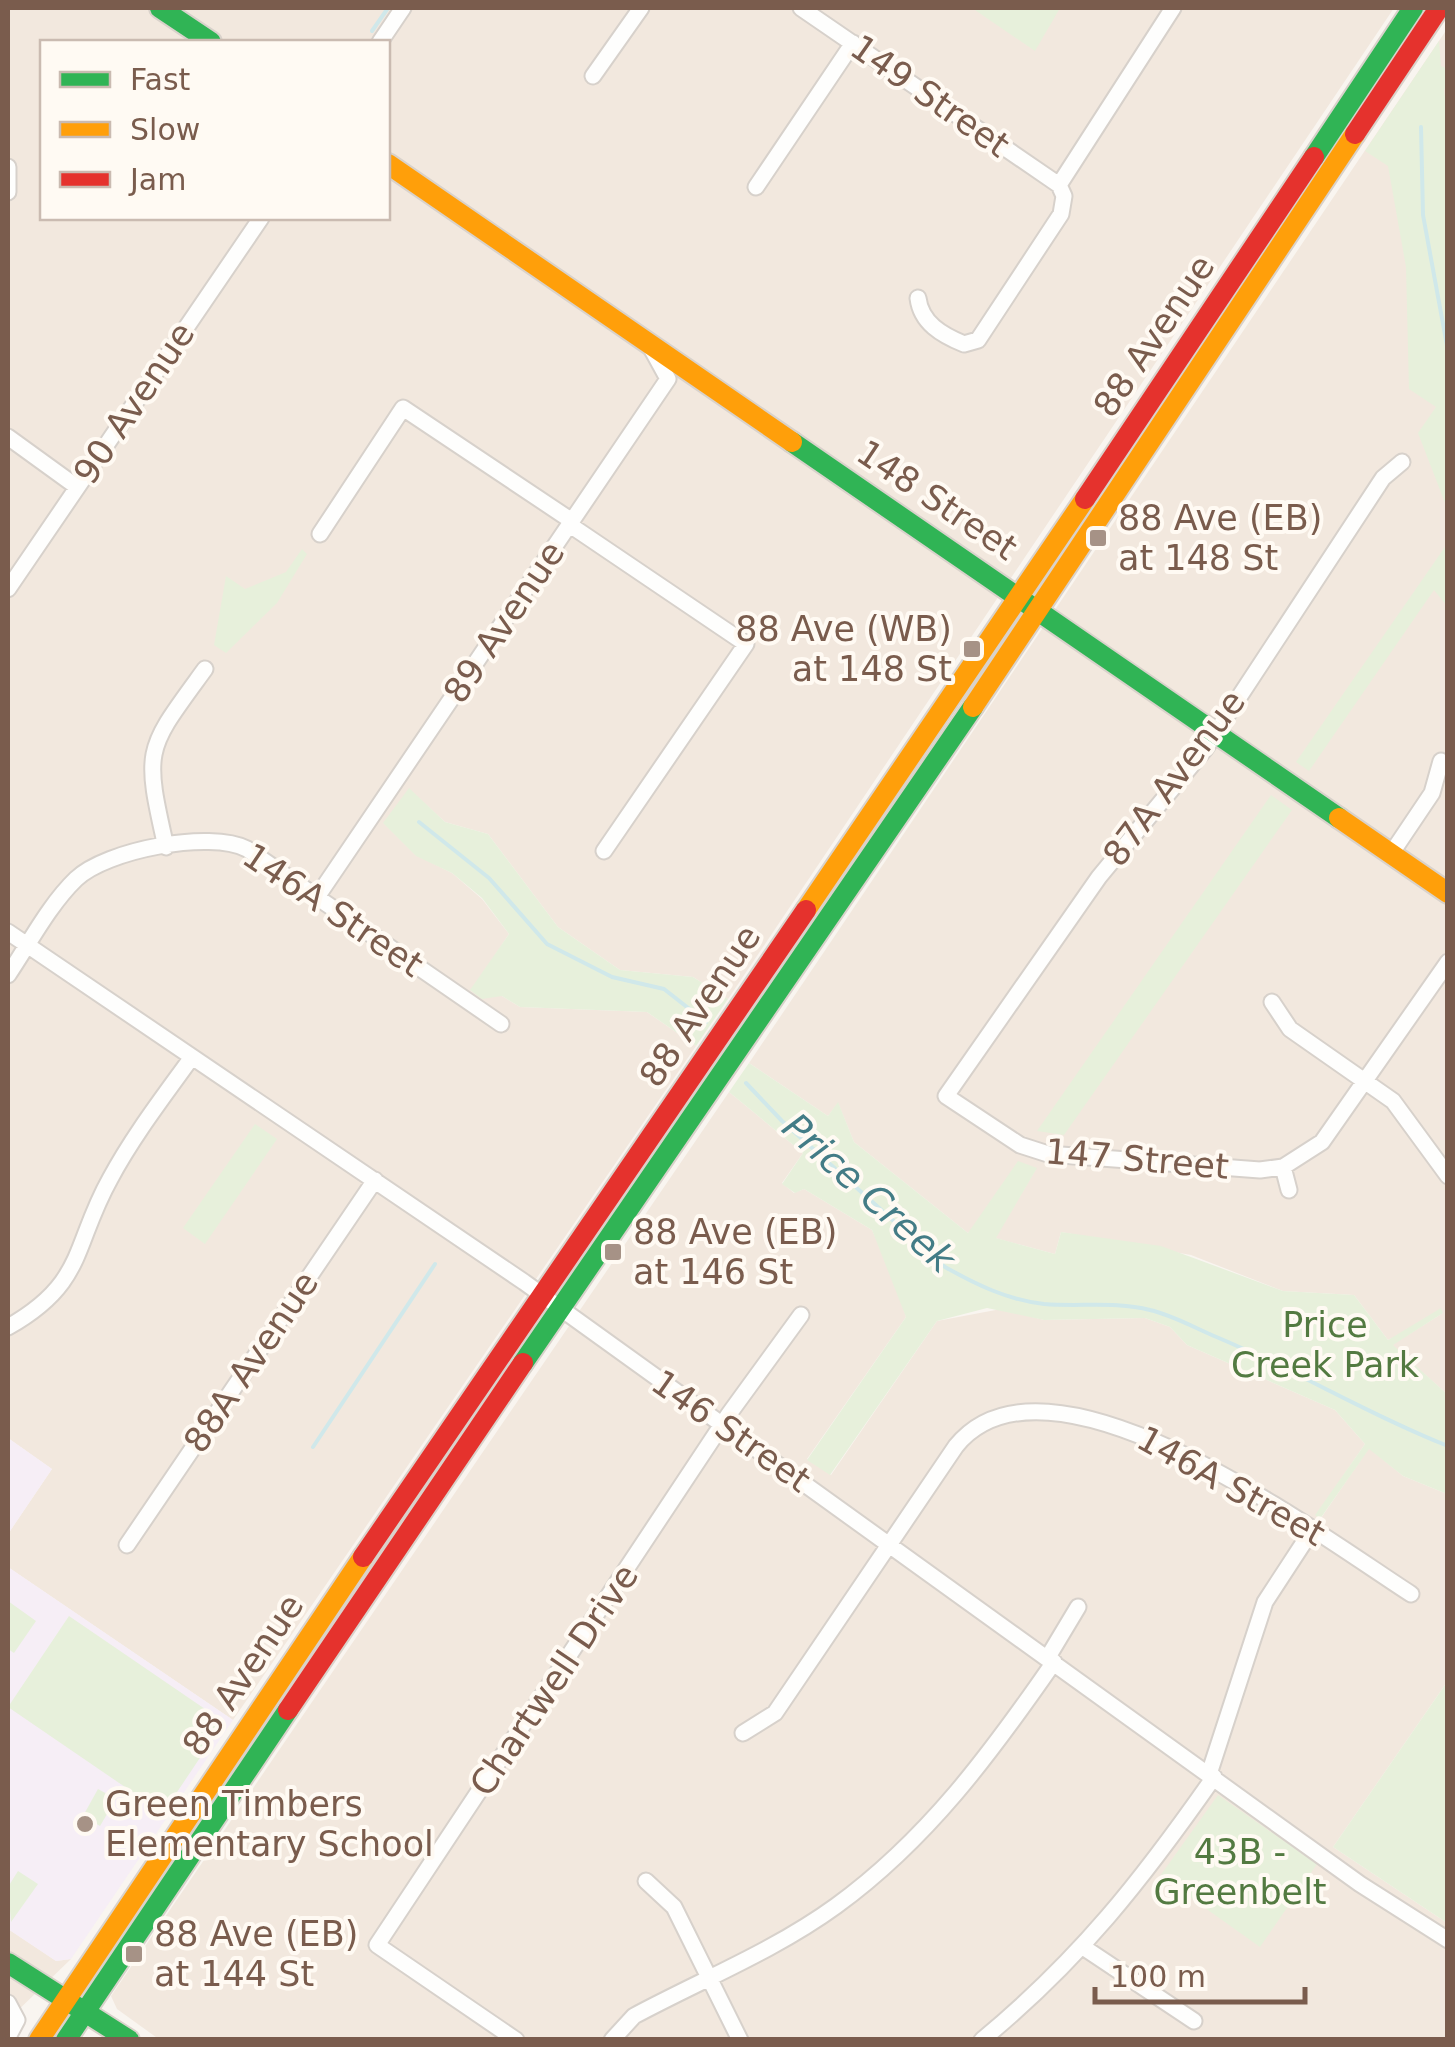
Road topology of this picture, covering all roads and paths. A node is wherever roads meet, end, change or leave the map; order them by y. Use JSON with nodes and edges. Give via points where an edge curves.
{"nodes":[{"id":1,"x":160,"y":8,"type":"edge"},
{"id":2,"x":404,"y":8,"type":"edge"},
{"id":3,"x":641,"y":8,"type":"edge"},
{"id":4,"x":802,"y":8,"type":"edge"},
{"id":5,"x":1174,"y":8,"type":"edge"},
{"id":6,"x":1413,"y":8,"type":"edge"},
{"id":7,"x":1439,"y":8,"type":"edge"},
{"id":8,"x":208,"y":40,"type":"edge"},
{"id":9,"x":381,"y":40,"type":"edge"},
{"id":10,"x":853,"y":43,"type":"junction"},
{"id":11,"x":594,"y":76,"type":"dead end"},
{"id":12,"x":390,"y":165,"type":"edge"},
{"id":13,"x":9,"y":170,"type":"edge"},
{"id":14,"x":1059,"y":185,"type":"junction"},
{"id":15,"x":756,"y":186,"type":"dead end"},
{"id":16,"x":8,"y":192,"type":"edge"},
{"id":17,"x":260,"y":220,"type":"edge"},
{"id":18,"x":918,"y":298,"type":"dead end"},
{"id":19,"x":649,"y":344,"type":"junction"},
{"id":20,"x":8,"y":437,"type":"edge"},
{"id":21,"x":1402,"y":462,"type":"dead end"},
{"id":22,"x":77,"y":487,"type":"junction"},
{"id":23,"x":571,"y":523,"type":"junction"},
{"id":24,"x":320,"y":534,"type":"dead end"},
{"id":25,"x":8,"y":589,"type":"edge"},
{"id":26,"x":1020,"y":597,"type":"junction"},
{"id":27,"x":1040,"y":610,"type":"junction"},
{"id":28,"x":205,"y":669,"type":"dead end"},
{"id":29,"x":1214,"y":733,"type":"junction"},
{"id":30,"x":1440,"y":761,"type":"dead end"},
{"id":31,"x":166,"y":846,"type":"junction"},
{"id":32,"x":604,"y":851,"type":"dead end"},
{"id":33,"x":1391,"y":854,"type":"junction"},
{"id":34,"x":1448,"y":893,"type":"edge"},
{"id":35,"x":317,"y":897,"type":"junction"},
{"id":36,"x":8,"y":932,"type":"edge"},
{"id":37,"x":28,"y":945,"type":"junction"},
{"id":38,"x":1448,"y":962,"type":"edge"},
{"id":39,"x":8,"y":975,"type":"edge"},
{"id":40,"x":1272,"y":1002,"type":"dead end"},
{"id":41,"x":501,"y":1024,"type":"dead end"},
{"id":42,"x":192,"y":1056,"type":"junction"},
{"id":43,"x":1366,"y":1080,"type":"junction"},
{"id":44,"x":946,"y":1096,"type":"joint"},
{"id":45,"x":1283,"y":1167,"type":"junction"},
{"id":46,"x":1448,"y":1176,"type":"edge"},
{"id":47,"x":375,"y":1180,"type":"junction"},
{"id":48,"x":1289,"y":1190,"type":"dead end"},
{"id":49,"x":542,"y":1295,"type":"junction"},
{"id":50,"x":560,"y":1309,"type":"junction"},
{"id":51,"x":801,"y":1315,"type":"dead end"},
{"id":52,"x":8,"y":1327,"type":"edge"},
{"id":53,"x":723,"y":1425,"type":"junction"},
{"id":54,"x":1312,"y":1530,"type":"junction"},
{"id":55,"x":890,"y":1544,"type":"junction"},
{"id":56,"x":127,"y":1545,"type":"dead end"},
{"id":57,"x":1411,"y":1594,"type":"dead end"},
{"id":58,"x":1078,"y":1607,"type":"dead end"},
{"id":59,"x":1051,"y":1659,"type":"junction"},
{"id":60,"x":743,"y":1733,"type":"dead end"},
{"id":61,"x":1212,"y":1775,"type":"junction"},
{"id":62,"x":646,"y":1881,"type":"dead end"},
{"id":63,"x":1448,"y":1940,"type":"edge"},
{"id":64,"x":1083,"y":1947,"type":"junction"},
{"id":65,"x":8,"y":1951,"type":"edge"},
{"id":66,"x":8,"y":1963,"type":"edge"},
{"id":67,"x":710,"y":1978,"type":"junction"},
{"id":68,"x":65,"y":1996,"type":"junction"},
{"id":69,"x":11,"y":2007,"type":"edge"},
{"id":70,"x":86,"y":2010,"type":"junction"},
{"id":71,"x":1194,"y":2021,"type":"dead end"},
{"id":72,"x":8,"y":2037,"type":"edge"},
{"id":73,"x":39,"y":2040,"type":"edge"},
{"id":74,"x":66,"y":2040,"type":"edge"},
{"id":75,"x":129,"y":2040,"type":"edge"},
{"id":76,"x":516,"y":2040,"type":"edge"},
{"id":77,"x":612,"y":2040,"type":"edge"},
{"id":78,"x":740,"y":2040,"type":"edge"},
{"id":79,"x":982,"y":2040,"type":"edge"}],
"edges":[{"from":1,"to":8,"type":"main road"},
{"from":2,"to":9,"type":"street"},
{"from":3,"to":11,"type":"street"},
{"from":4,"to":10,"type":"street","name":"149 Street"},
{"from":5,"to":14,"type":"street"},
{"from":6,"to":26,"type":"main road","name":"88 Avenue"},
{"from":7,"to":27,"type":"main road","name":"88 Avenue"},
{"from":10,"to":14,"type":"street","name":"149 Street"},
{"from":10,"to":15,"type":"street"},
{"from":12,"to":19,"type":"main road","name":"148 Street"},
{"from":13,"to":16,"type":"street"},
{"from":14,"to":18,"type":"street","via":[[1061,214],[978,340],[964,344],[940,331],[921,315]]},
{"from":17,"to":22,"type":"street","name":"90 Avenue"},
{"from":19,"to":23,"type":"street","name":"89 Avenue","via":[[668,380]]},
{"from":19,"to":26,"type":"main road","name":"148 Street"},
{"from":20,"to":22,"type":"street"},
{"from":21,"to":29,"type":"street","name":"87A Avenue","via":[[1383,478]]},
{"from":22,"to":25,"type":"street","name":"90 Avenue"},
{"from":23,"to":24,"type":"street","via":[[403,408]]},
{"from":23,"to":32,"type":"street","via":[[746,644]]},
{"from":23,"to":35,"type":"street","name":"89 Avenue"},
{"from":26,"to":27,"type":"main road","name":"148 Street"},
{"from":26,"to":49,"type":"main road","name":"88 Avenue"},
{"from":27,"to":29,"type":"main road","name":"148 Street"},
{"from":27,"to":50,"type":"main road","name":"88 Avenue"},
{"from":28,"to":31,"type":"street","via":[[155,737],[150,760]]},
{"from":29,"to":33,"type":"main road","name":"148 Street"},
{"from":29,"to":44,"type":"street","name":"87A Avenue","via":[[1090,889]]},
{"from":30,"to":33,"type":"street","via":[[1432,793]]},
{"from":31,"to":35,"type":"street","name":"146A Street","via":[[210,838],[234,843]]},
{"from":31,"to":37,"type":"street","name":"146A Street","via":[[88,870]]},
{"from":33,"to":34,"type":"main road","name":"148 Street"},
{"from":35,"to":41,"type":"street","name":"146A Street"},
{"from":36,"to":37,"type":"street","name":"146 Street"},
{"from":37,"to":39,"type":"street","name":"146A Street"},
{"from":37,"to":42,"type":"street","name":"146 Street"},
{"from":38,"to":43,"type":"street"},
{"from":40,"to":43,"type":"street","via":[[1290,1029]]},
{"from":42,"to":47,"type":"street","name":"146 Street"},
{"from":42,"to":52,"type":"street","via":[[108,1181],[70,1272]]},
{"from":43,"to":45,"type":"street","via":[[1322,1142]]},
{"from":43,"to":46,"type":"street","via":[[1393,1101]]},
{"from":44,"to":45,"type":"street","name":"147 Street","via":[[1020,1145],[1048,1154]]},
{"from":45,"to":48,"type":"street"},
{"from":47,"to":49,"type":"street","name":"146 Street"},
{"from":47,"to":56,"type":"street","name":"88A Avenue"},
{"from":49,"to":50,"type":"street","name":"146 Street"},
{"from":49,"to":68,"type":"main road","name":"88 Avenue"},
{"from":50,"to":53,"type":"street","name":"146 Street"},
{"from":50,"to":70,"type":"main road","name":"88 Avenue"},
{"from":51,"to":53,"type":"street"},
{"from":53,"to":55,"type":"street","name":"146 Street"},
{"from":53,"to":76,"type":"street","name":"Chartwell Drive","via":[[377,1944]]},
{"from":54,"to":55,"type":"street","name":"146A Street","via":[[1124,1426],[1018,1414],[978,1424],[956,1446]]},
{"from":54,"to":57,"type":"street","name":"146A Street"},
{"from":54,"to":61,"type":"street","via":[[1265,1602]]},
{"from":55,"to":59,"type":"street","name":"146 Street"},
{"from":55,"to":60,"type":"street","via":[[775,1713]]},
{"from":58,"to":59,"type":"street"},
{"from":59,"to":61,"type":"street","name":"146 Street"},
{"from":59,"to":67,"type":"street","via":[[974,1774],[894,1858],[814,1920]]},
{"from":61,"to":63,"type":"street","name":"146 Street"},
{"from":61,"to":64,"type":"street","via":[[1154,1866]]},
{"from":62,"to":67,"type":"street","via":[[674,1907]]},
{"from":64,"to":71,"type":"street"},
{"from":64,"to":79,"type":"street"},
{"from":65,"to":68,"type":"main road"},
{"from":66,"to":68,"type":"main road"},
{"from":67,"to":77,"type":"street","via":[[634,2016]]},
{"from":67,"to":78,"type":"street"},
{"from":68,"to":70,"type":"main road"},
{"from":68,"to":73,"type":"main road","name":"88 Avenue"},
{"from":69,"to":72,"type":"street","via":[[17,2020]]},
{"from":70,"to":74,"type":"main road","name":"88 Avenue"},
{"from":70,"to":75,"type":"main road"}]}
